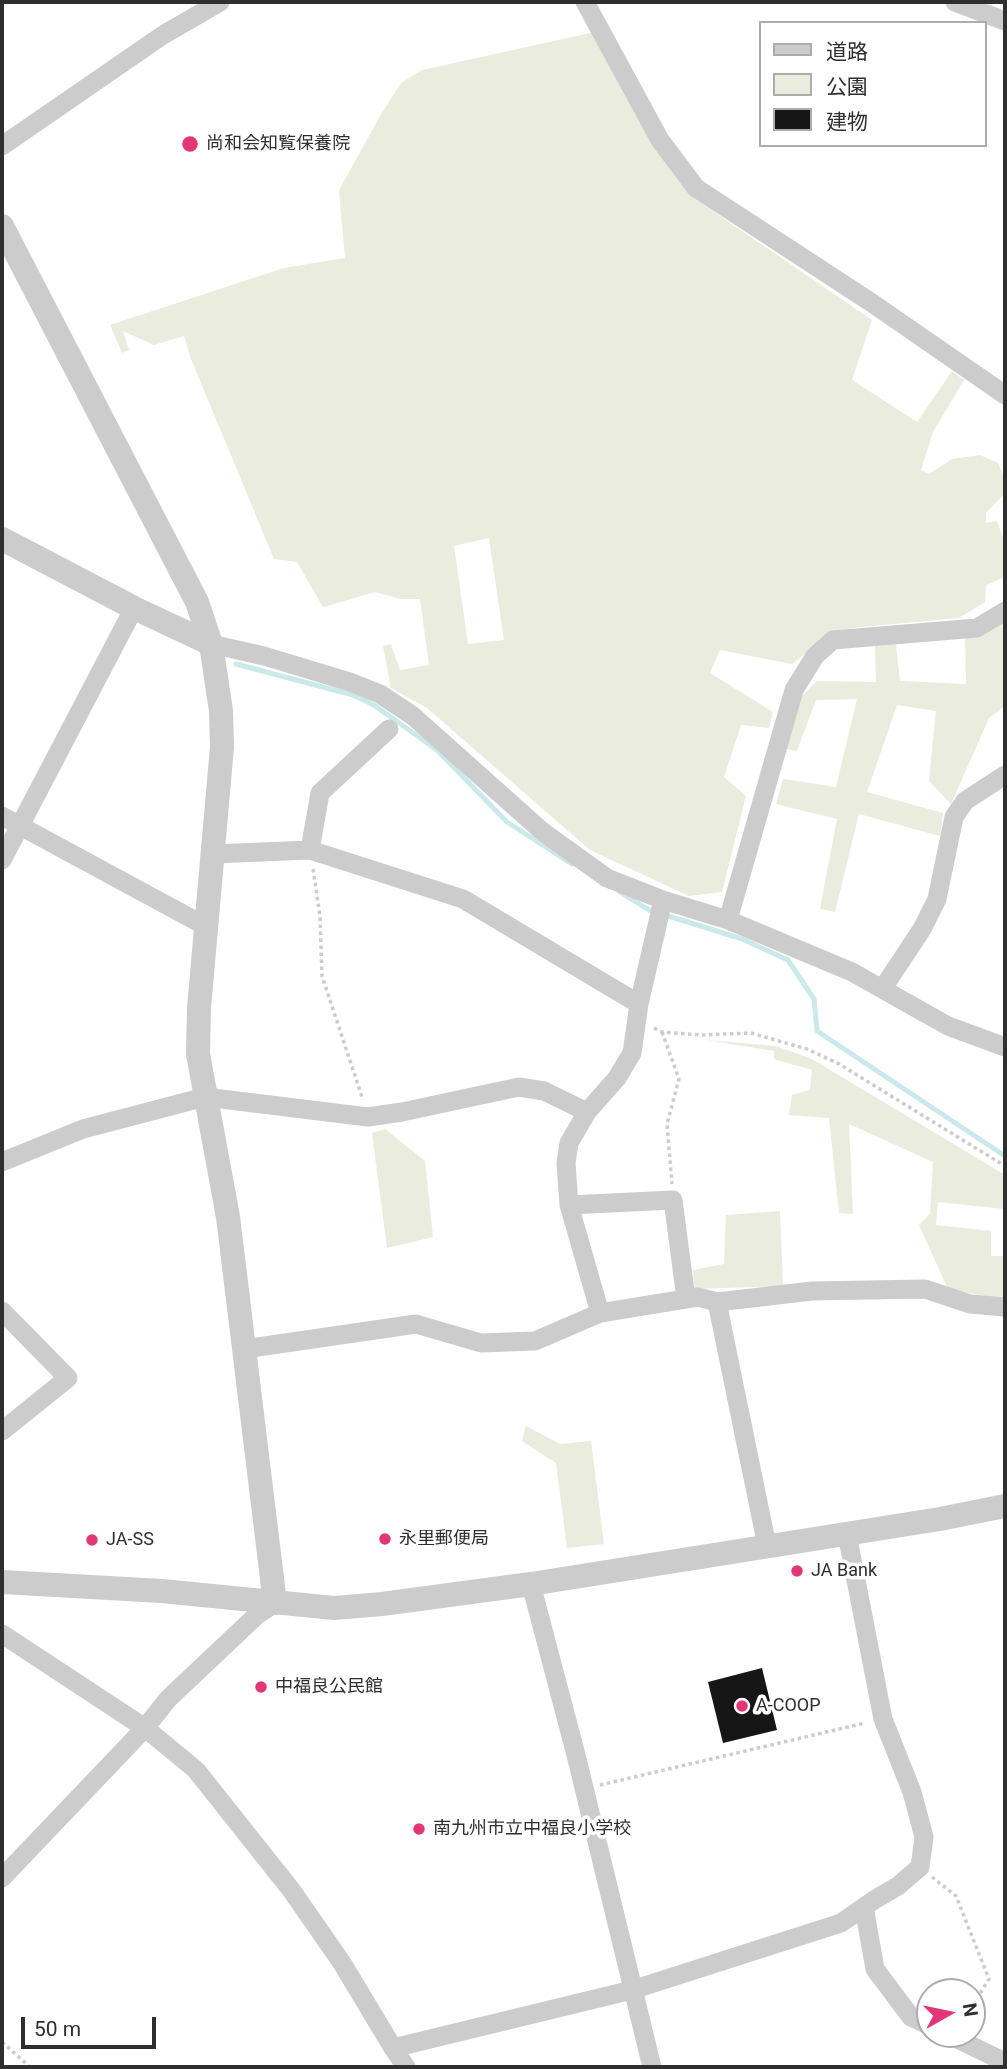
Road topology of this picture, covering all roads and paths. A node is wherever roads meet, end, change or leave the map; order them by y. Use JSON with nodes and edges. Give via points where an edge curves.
{"nodes":[{"id":1,"x":220,"y":2,"type":"edge"},
{"id":2,"x":585,"y":2,"type":"edge"},
{"id":3,"x":955,"y":2,"type":"edge"},
{"id":4,"x":1005,"y":21,"type":"edge"},
{"id":5,"x":2,"y":146,"type":"edge"},
{"id":6,"x":2,"y":226,"type":"edge"},
{"id":7,"x":1005,"y":395,"type":"edge"},
{"id":8,"x":2,"y":539,"type":"edge"},
{"id":9,"x":134,"y":608,"type":"junction"},
{"id":10,"x":1005,"y":611,"type":"edge"},
{"id":11,"x":211,"y":644,"type":"junction"},
{"id":12,"x":390,"y":729,"type":"dead end"},
{"id":13,"x":1005,"y":775,"type":"edge"},
{"id":14,"x":11,"y":821,"type":"edge"},
{"id":15,"x":310,"y":850,"type":"junction"},
{"id":16,"x":213,"y":853,"type":"junction"},
{"id":17,"x":2,"y":860,"type":"edge"},
{"id":18,"x":660,"y":910,"type":"junction"},
{"id":19,"x":728,"y":920,"type":"junction"},
{"id":20,"x":207,"y":927,"type":"junction"},
{"id":21,"x":883,"y":988,"type":"junction"},
{"id":22,"x":638,"y":1012,"type":"junction"},
{"id":23,"x":662,"y":1031,"type":"junction"},
{"id":24,"x":1005,"y":1047,"type":"edge"},
{"id":25,"x":205,"y":1097,"type":"junction"},
{"id":26,"x":587,"y":1112,"type":"junction"},
{"id":27,"x":368,"y":1117,"type":"junction"},
{"id":28,"x":2,"y":1162,"type":"edge"},
{"id":29,"x":1005,"y":1166,"type":"edge"},
{"id":30,"x":673,"y":1200,"type":"junction"},
{"id":31,"x":569,"y":1205,"type":"junction"},
{"id":32,"x":686,"y":1299,"type":"junction"},
{"id":33,"x":718,"y":1301,"type":"junction"},
{"id":34,"x":1005,"y":1307,"type":"edge"},
{"id":35,"x":2,"y":1311,"type":"edge"},
{"id":36,"x":600,"y":1313,"type":"junction"},
{"id":37,"x":244,"y":1349,"type":"junction"},
{"id":38,"x":2,"y":1431,"type":"edge"},
{"id":39,"x":1005,"y":1506,"type":"edge"},
{"id":40,"x":847,"y":1534,"type":"junction"},
{"id":41,"x":767,"y":1546,"type":"junction"},
{"id":42,"x":2,"y":1583,"type":"edge"},
{"id":43,"x":531,"y":1584,"type":"junction"},
{"id":44,"x":275,"y":1603,"type":"junction"},
{"id":45,"x":2,"y":1634,"type":"edge"},
{"id":46,"x":883,"y":1719,"type":"junction"},
{"id":47,"x":145,"y":1728,"type":"junction"},
{"id":48,"x":584,"y":1788,"type":"junction"},
{"id":49,"x":920,"y":1867,"type":"junction"},
{"id":50,"x":2,"y":1878,"type":"edge"},
{"id":51,"x":864,"y":1907,"type":"junction"},
{"id":52,"x":986,"y":1984,"type":"edge"},
{"id":53,"x":632,"y":1990,"type":"junction"},
{"id":54,"x":916,"y":2019,"type":"edge"},
{"id":55,"x":2,"y":2042,"type":"edge"},
{"id":56,"x":393,"y":2048,"type":"junction"},
{"id":57,"x":976,"y":2048,"type":"edge"},
{"id":58,"x":1005,"y":2062,"type":"edge"},
{"id":59,"x":30,"y":2067,"type":"edge"},
{"id":60,"x":406,"y":2067,"type":"edge"},
{"id":61,"x":652,"y":2067,"type":"edge"}],
"edges":[{"from":1,"to":5,"type":"street","via":[[163,35]]},
{"from":2,"to":7,"type":"street","via":[[660,141],[696,188]]},
{"from":3,"to":4,"type":"street"},
{"from":6,"to":11,"type":"street","via":[[191,590]]},
{"from":8,"to":9,"type":"street"},
{"from":9,"to":11,"type":"street"},
{"from":9,"to":14,"type":"street"},
{"from":10,"to":19,"type":"street","via":[[977,628],[834,640],[814,656],[794,690]]},
{"from":11,"to":16,"type":"street","via":[[222,711]]},
{"from":11,"to":18,"type":"street","via":[[264,656],[380,694],[413,716],[543,832]]},
{"from":12,"to":15,"type":"street","via":[[320,793]]},
{"from":13,"to":21,"type":"street","via":[[965,801],[954,817],[937,899]]},
{"from":14,"to":17,"type":"street"},
{"from":14,"to":20,"type":"street"},
{"from":15,"to":16,"type":"street"},
{"from":15,"to":22,"type":"street","via":[[463,898]]},
{"from":15,"to":27,"type":"path","via":[[320,916],[322,976]]},
{"from":16,"to":20,"type":"street"},
{"from":18,"to":19,"type":"street"},
{"from":18,"to":22,"type":"street"},
{"from":19,"to":21,"type":"street"},
{"from":20,"to":25,"type":"street","via":[[198,1020]]},
{"from":21,"to":24,"type":"street","via":[[948,1026]]},
{"from":22,"to":23,"type":"path"},
{"from":22,"to":26,"type":"street","via":[[632,1053],[617,1079]]},
{"from":23,"to":29,"type":"path","via":[[751,1033],[807,1049],[839,1063]]},
{"from":23,"to":30,"type":"path","via":[[679,1079],[667,1124]]},
{"from":25,"to":27,"type":"street"},
{"from":25,"to":28,"type":"street","via":[[83,1129]]},
{"from":25,"to":37,"type":"street","via":[[228,1217]]},
{"from":26,"to":27,"type":"street","via":[[544,1091],[519,1087]]},
{"from":26,"to":31,"type":"street","via":[[569,1143]]},
{"from":30,"to":31,"type":"street"},
{"from":30,"to":32,"type":"street"},
{"from":31,"to":36,"type":"street"},
{"from":32,"to":33,"type":"street"},
{"from":32,"to":36,"type":"street"},
{"from":33,"to":34,"type":"street","via":[[812,1292],[925,1289],[970,1304]]},
{"from":33,"to":41,"type":"street"},
{"from":35,"to":38,"type":"street","via":[[68,1378]]},
{"from":36,"to":37,"type":"street","via":[[535,1341],[481,1343],[416,1324]]},
{"from":37,"to":44,"type":"street"},
{"from":39,"to":40,"type":"street"},
{"from":40,"to":41,"type":"street"},
{"from":40,"to":46,"type":"street"},
{"from":41,"to":43,"type":"street"},
{"from":42,"to":44,"type":"street","via":[[162,1591]]},
{"from":43,"to":44,"type":"street","via":[[346,1607]]},
{"from":43,"to":48,"type":"street"},
{"from":44,"to":47,"type":"street","via":[[168,1699]]},
{"from":45,"to":47,"type":"street"},
{"from":46,"to":48,"type":"path"},
{"from":46,"to":49,"type":"street","via":[[912,1792],[924,1838]]},
{"from":47,"to":50,"type":"street"},
{"from":47,"to":56,"type":"street","via":[[196,1770],[284,1881],[342,1963]]},
{"from":48,"to":53,"type":"street"},
{"from":49,"to":51,"type":"street"},
{"from":49,"to":52,"type":"path","via":[[957,1896],[989,1979]]},
{"from":51,"to":53,"type":"street","via":[[841,1923]]},
{"from":51,"to":54,"type":"street","via":[[875,1969]]},
{"from":53,"to":56,"type":"street"},
{"from":53,"to":61,"type":"street"},
{"from":55,"to":59,"type":"path"},
{"from":56,"to":60,"type":"street"},
{"from":57,"to":58,"type":"street"}]}
